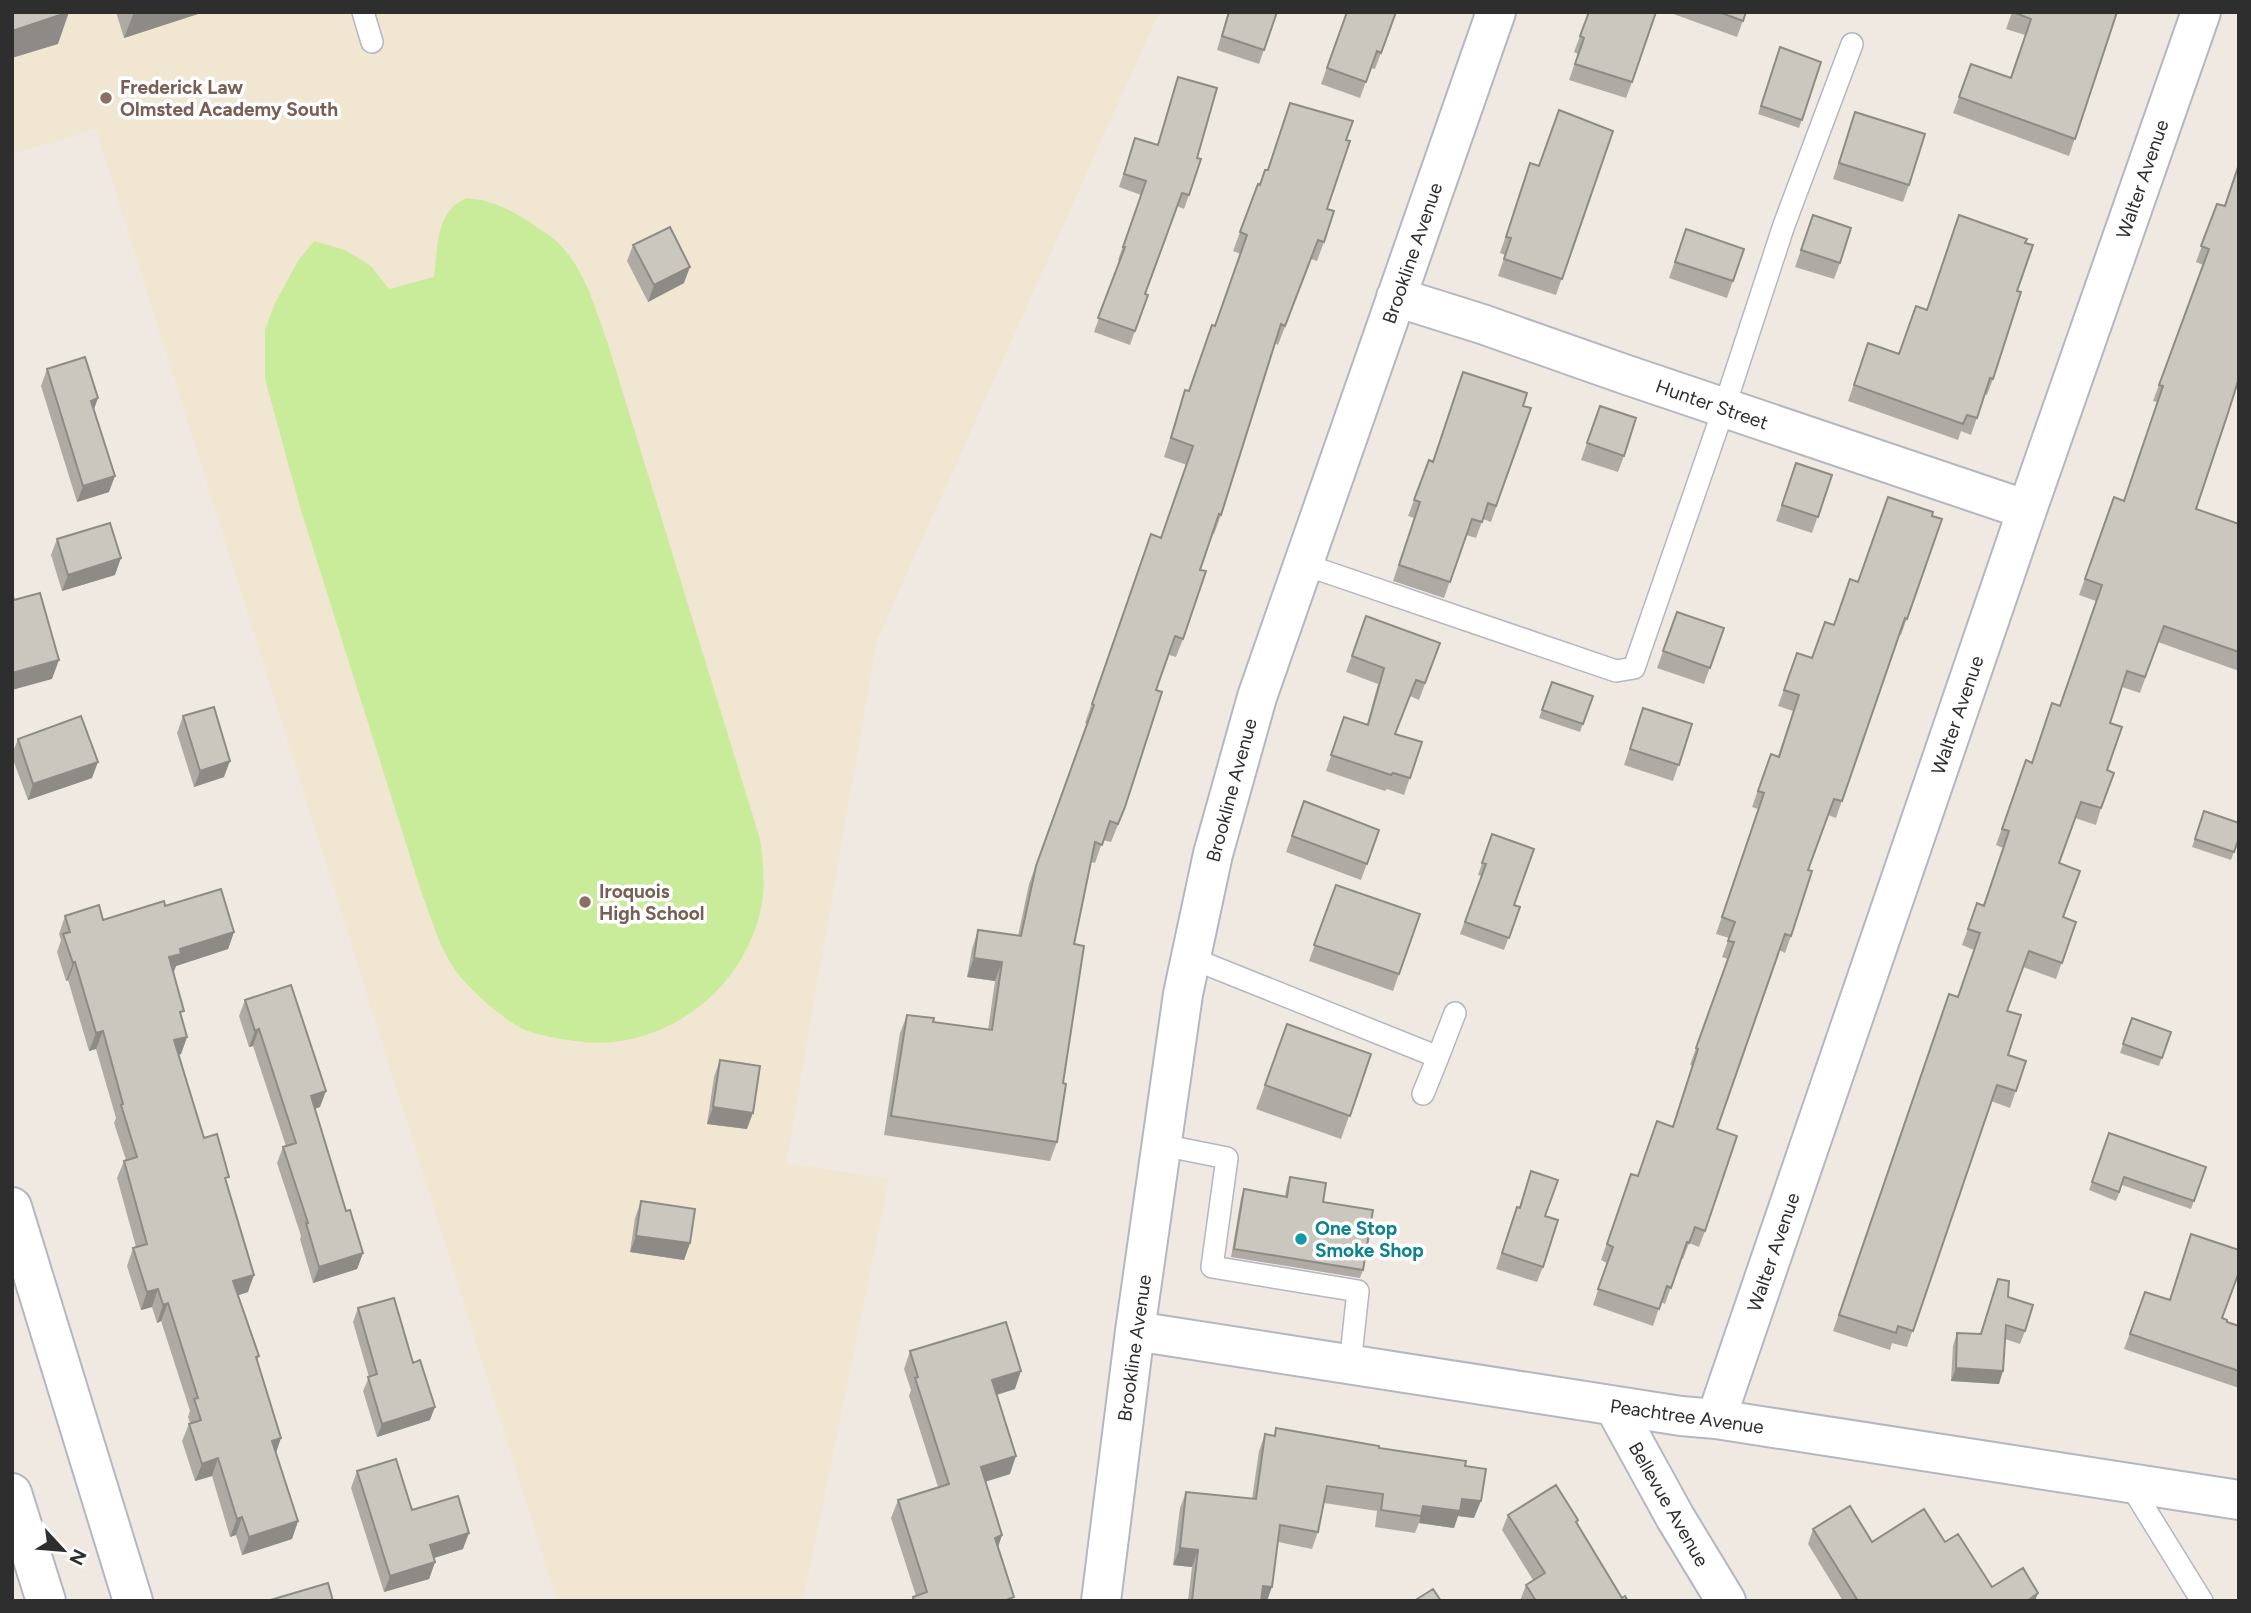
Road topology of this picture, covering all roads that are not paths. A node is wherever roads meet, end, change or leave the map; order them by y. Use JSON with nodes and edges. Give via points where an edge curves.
{"nodes":[{"id":1,"x":363,"y":12,"type":"edge"},
{"id":2,"x":1496,"y":12,"type":"edge"},
{"id":3,"x":2201,"y":12,"type":"edge"},
{"id":4,"x":372,"y":42,"type":"dead end"},
{"id":5,"x":1852,"y":44,"type":"dead end"},
{"id":6,"x":1396,"y":297,"type":"junction"},
{"id":7,"x":1724,"y":408,"type":"junction"},
{"id":8,"x":2027,"y":510,"type":"junction"},
{"id":9,"x":1303,"y":564,"type":"junction"},
{"id":10,"x":1191,"y":958,"type":"junction"},
{"id":11,"x":1455,"y":1013,"type":"dead end"},
{"id":12,"x":1438,"y":1056,"type":"junction"},
{"id":13,"x":1423,"y":1094,"type":"dead end"},
{"id":14,"x":1162,"y":1146,"type":"junction"},
{"id":15,"x":12,"y":1207,"type":"edge"},
{"id":16,"x":1135,"y":1331,"type":"junction"},
{"id":17,"x":1350,"y":1365,"type":"junction"},
{"id":18,"x":1614,"y":1406,"type":"junction"},
{"id":19,"x":1716,"y":1419,"type":"junction"},
{"id":20,"x":2129,"y":1483,"type":"junction"},
{"id":21,"x":12,"y":1493,"type":"edge"},
{"id":22,"x":2239,"y":1500,"type":"edge"},
{"id":23,"x":46,"y":1601,"type":"edge"},
{"id":24,"x":133,"y":1601,"type":"edge"},
{"id":25,"x":1101,"y":1601,"type":"edge"},
{"id":26,"x":1726,"y":1601,"type":"edge"},
{"id":27,"x":2202,"y":1601,"type":"edge"}],
"edges":[{"from":1,"to":4,"type":"lane"},
{"from":2,"to":6,"type":"street","name":"Brookline Avenue"},
{"from":3,"to":8,"type":"street","name":"Walter Avenue"},
{"from":5,"to":7,"type":"lane","via":[[1784,225]]},
{"from":6,"to":7,"type":"street","name":"Hunter Street"},
{"from":6,"to":9,"type":"street","name":"Brookline Avenue"},
{"from":7,"to":8,"type":"street","name":"Hunter Street"},
{"from":7,"to":9,"type":"lane","via":[[1634,668],[1616,671]]},
{"from":8,"to":19,"type":"street","name":"Walter Avenue"},
{"from":9,"to":10,"type":"street","name":"Brookline Avenue","via":[[1257,697],[1213,854]]},
{"from":10,"to":12,"type":"lane"},
{"from":10,"to":14,"type":"street","name":"Brookline Avenue"},
{"from":11,"to":12,"type":"lane"},
{"from":12,"to":13,"type":"lane"},
{"from":14,"to":16,"type":"street","name":"Brookline Avenue"},
{"from":14,"to":17,"type":"lane","via":[[1227,1158],[1212,1267],[1358,1291]]},
{"from":15,"to":24,"type":"street"},
{"from":16,"to":17,"type":"street","name":"Peachtree Avenue"},
{"from":16,"to":25,"type":"street","name":"Brookline Avenue"},
{"from":17,"to":18,"type":"street","name":"Peachtree Avenue"},
{"from":18,"to":19,"type":"street","name":"Peachtree Avenue"},
{"from":18,"to":26,"type":"street","name":"Bellevue Avenue"},
{"from":19,"to":20,"type":"street","name":"Peachtree Avenue"},
{"from":20,"to":22,"type":"street","name":"Peachtree Avenue"},
{"from":20,"to":27,"type":"lane"},
{"from":21,"to":23,"type":"street"}]}
